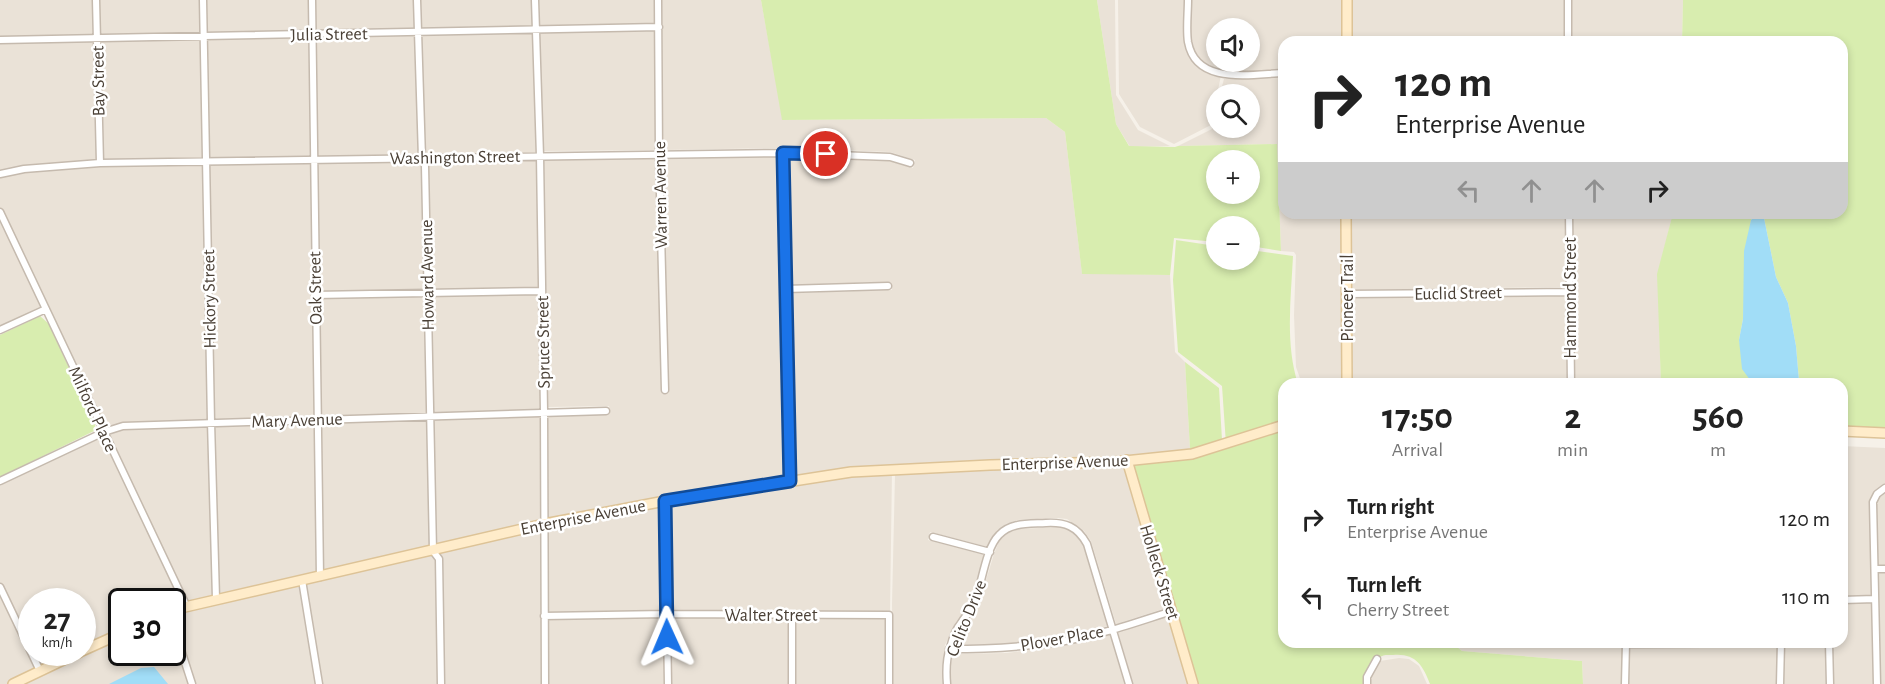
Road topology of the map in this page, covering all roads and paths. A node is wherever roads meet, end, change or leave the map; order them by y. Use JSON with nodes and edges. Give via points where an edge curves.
{"nodes":[{"id":1,"x":96,"y":0,"type":"edge"},
{"id":2,"x":203,"y":0,"type":"edge"},
{"id":3,"x":312,"y":0,"type":"edge"},
{"id":4,"x":417,"y":0,"type":"edge"},
{"id":5,"x":535,"y":0,"type":"edge"},
{"id":6,"x":658,"y":0,"type":"edge"},
{"id":7,"x":1188,"y":0,"type":"edge"},
{"id":8,"x":1347,"y":0,"type":"edge"},
{"id":9,"x":1568,"y":0,"type":"edge"},
{"id":10,"x":659,"y":27,"type":"junction"},
{"id":11,"x":535,"y":29,"type":"junction"},
{"id":12,"x":418,"y":31,"type":"junction"},
{"id":13,"x":312,"y":34,"type":"junction"},
{"id":14,"x":204,"y":36,"type":"junction"},
{"id":15,"x":1347,"y":36,"type":"edge"},
{"id":16,"x":1568,"y":36,"type":"edge"},
{"id":17,"x":97,"y":39,"type":"junction"},
{"id":18,"x":0,"y":40,"type":"edge"},
{"id":19,"x":1278,"y":73,"type":"edge"},
{"id":20,"x":783,"y":153,"type":"junction"},
{"id":21,"x":659,"y":154,"type":"junction"},
{"id":22,"x":540,"y":156,"type":"junction"},
{"id":23,"x":422,"y":158,"type":"junction"},
{"id":24,"x":207,"y":160,"type":"junction"},
{"id":25,"x":314,"y":160,"type":"junction"},
{"id":26,"x":100,"y":163,"type":"junction"},
{"id":27,"x":910,"y":163,"type":"dead end"},
{"id":28,"x":0,"y":174,"type":"edge"},
{"id":29,"x":0,"y":212,"type":"edge"},
{"id":30,"x":1346,"y":219,"type":"edge"},
{"id":31,"x":1569,"y":219,"type":"edge"},
{"id":32,"x":888,"y":286,"type":"dead end"},
{"id":33,"x":785,"y":289,"type":"junction"},
{"id":34,"x":542,"y":291,"type":"junction"},
{"id":35,"x":1570,"y":292,"type":"junction"},
{"id":36,"x":428,"y":293,"type":"junction"},
{"id":37,"x":1347,"y":294,"type":"junction"},
{"id":38,"x":315,"y":295,"type":"junction"},
{"id":39,"x":46,"y":309,"type":"junction"},
{"id":40,"x":0,"y":330,"type":"edge"},
{"id":41,"x":1347,"y":378,"type":"edge"},
{"id":42,"x":1570,"y":378,"type":"edge"},
{"id":43,"x":665,"y":390,"type":"dead end"},
{"id":44,"x":544,"y":411,"type":"junction"},
{"id":45,"x":606,"y":411,"type":"dead end"},
{"id":46,"x":430,"y":417,"type":"junction"},
{"id":47,"x":318,"y":419,"type":"junction"},
{"id":48,"x":211,"y":422,"type":"junction"},
{"id":49,"x":1278,"y":427,"type":"edge"},
{"id":50,"x":1848,"y":431,"type":"edge"},
{"id":51,"x":104,"y":432,"type":"junction"},
{"id":52,"x":1885,"y":433,"type":"edge"},
{"id":53,"x":1127,"y":460,"type":"junction"},
{"id":54,"x":0,"y":481,"type":"edge"},
{"id":55,"x":790,"y":481,"type":"junction"},
{"id":56,"x":1885,"y":488,"type":"edge"},
{"id":57,"x":665,"y":501,"type":"junction"},
{"id":58,"x":544,"y":524,"type":"junction"},
{"id":59,"x":933,"y":537,"type":"dead end"},
{"id":60,"x":433,"y":550,"type":"junction"},
{"id":61,"x":990,"y":552,"type":"junction"},
{"id":62,"x":1875,"y":569,"type":"junction"},
{"id":63,"x":1885,"y":569,"type":"edge"},
{"id":64,"x":320,"y":577,"type":"junction"},
{"id":65,"x":302,"y":580,"type":"junction"},
{"id":66,"x":0,"y":587,"type":"edge"},
{"id":67,"x":178,"y":588,"type":"edge"},
{"id":68,"x":216,"y":598,"type":"junction"},
{"id":69,"x":1875,"y":599,"type":"junction"},
{"id":70,"x":1848,"y":600,"type":"edge"},
{"id":71,"x":186,"y":606,"type":"edge"},
{"id":72,"x":1172,"y":611,"type":"junction"},
{"id":73,"x":666,"y":614,"type":"junction"},
{"id":74,"x":544,"y":616,"type":"junction"},
{"id":75,"x":792,"y":616,"type":"junction"},
{"id":76,"x":1114,"y":629,"type":"junction"},
{"id":77,"x":1626,"y":648,"type":"edge"},
{"id":78,"x":1781,"y":648,"type":"edge"},
{"id":79,"x":1829,"y":648,"type":"edge"},
{"id":80,"x":949,"y":649,"type":"junction"},
{"id":81,"x":1377,"y":659,"type":"dead end"},
{"id":82,"x":186,"y":665,"type":"edge"},
{"id":83,"x":51,"y":666,"type":"edge"},
{"id":84,"x":40,"y":671,"type":"junction"},
{"id":85,"x":19,"y":683,"type":"edge"},
{"id":86,"x":192,"y":684,"type":"edge"},
{"id":87,"x":319,"y":684,"type":"edge"},
{"id":88,"x":441,"y":684,"type":"edge"},
{"id":89,"x":545,"y":684,"type":"edge"},
{"id":90,"x":668,"y":684,"type":"edge"},
{"id":91,"x":792,"y":684,"type":"edge"},
{"id":92,"x":889,"y":684,"type":"edge"},
{"id":93,"x":947,"y":684,"type":"edge"},
{"id":94,"x":1129,"y":684,"type":"edge"},
{"id":95,"x":1192,"y":684,"type":"edge"},
{"id":96,"x":1366,"y":684,"type":"edge"},
{"id":97,"x":1625,"y":684,"type":"edge"},
{"id":98,"x":1780,"y":684,"type":"edge"},
{"id":99,"x":1830,"y":684,"type":"edge"},
{"id":100,"x":1877,"y":684,"type":"edge"}],
"edges":[{"from":1,"to":17,"type":"street","name":"Bay Street"},
{"from":2,"to":14,"type":"street","name":"Hickory Street"},
{"from":3,"to":13,"type":"street","name":"Oak Street"},
{"from":4,"to":12,"type":"street","name":"Howard Avenue"},
{"from":5,"to":11,"type":"street","name":"Spruce Street"},
{"from":6,"to":10,"type":"street","name":"Warren Avenue"},
{"from":7,"to":19,"type":"street","via":[[1188,41],[1201,65],[1221,75]]},
{"from":8,"to":15,"type":"street"},
{"from":9,"to":16,"type":"street"},
{"from":10,"to":11,"type":"street","name":"Julia Street"},
{"from":10,"to":21,"type":"street","name":"Warren Avenue"},
{"from":11,"to":12,"type":"street","name":"Julia Street"},
{"from":11,"to":22,"type":"street","name":"Spruce Street"},
{"from":12,"to":13,"type":"street","name":"Julia Street"},
{"from":12,"to":23,"type":"street","name":"Howard Avenue"},
{"from":13,"to":14,"type":"street","name":"Julia Street"},
{"from":13,"to":25,"type":"street","name":"Oak Street"},
{"from":14,"to":17,"type":"street","name":"Julia Street"},
{"from":14,"to":24,"type":"street","name":"Hickory Street"},
{"from":17,"to":18,"type":"street","name":"Julia Street"},
{"from":17,"to":26,"type":"street","name":"Bay Street"},
{"from":20,"to":21,"type":"street","name":"Washington Street"},
{"from":20,"to":27,"type":"street","name":"Washington Street","via":[[890,157]]},
{"from":20,"to":33,"type":"street"},
{"from":21,"to":22,"type":"street","name":"Washington Street"},
{"from":21,"to":43,"type":"street","name":"Warren Avenue"},
{"from":22,"to":23,"type":"street","name":"Washington Street"},
{"from":22,"to":34,"type":"street","name":"Spruce Street"},
{"from":23,"to":25,"type":"street","name":"Washington Street"},
{"from":23,"to":36,"type":"street","name":"Howard Avenue"},
{"from":24,"to":25,"type":"street","name":"Washington Street"},
{"from":24,"to":26,"type":"street","name":"Washington Street"},
{"from":24,"to":48,"type":"street","name":"Hickory Street"},
{"from":25,"to":38,"type":"street","name":"Oak Street"},
{"from":26,"to":28,"type":"street","name":"Washington Street"},
{"from":29,"to":39,"type":"street","name":"Milford Place"},
{"from":30,"to":37,"type":"street","name":"Pioneer Trail"},
{"from":31,"to":35,"type":"street","name":"Hammond Street"},
{"from":32,"to":33,"type":"street"},
{"from":33,"to":55,"type":"street"},
{"from":34,"to":36,"type":"street"},
{"from":34,"to":44,"type":"street","name":"Spruce Street"},
{"from":35,"to":37,"type":"street","name":"Euclid Street"},
{"from":35,"to":42,"type":"street","name":"Hammond Street"},
{"from":36,"to":38,"type":"street"},
{"from":36,"to":46,"type":"street","name":"Howard Avenue"},
{"from":37,"to":41,"type":"street","name":"Pioneer Trail"},
{"from":38,"to":47,"type":"street","name":"Oak Street"},
{"from":39,"to":40,"type":"street"},
{"from":39,"to":51,"type":"street","name":"Milford Place"},
{"from":44,"to":45,"type":"street","name":"Mary Avenue"},
{"from":44,"to":46,"type":"street","name":"Mary Avenue"},
{"from":44,"to":58,"type":"street","name":"Spruce Street"},
{"from":46,"to":47,"type":"street","name":"Mary Avenue"},
{"from":46,"to":60,"type":"street","name":"Howard Avenue"},
{"from":47,"to":48,"type":"street","name":"Mary Avenue"},
{"from":47,"to":64,"type":"street","name":"Oak Street"},
{"from":48,"to":51,"type":"street","name":"Mary Avenue","via":[[123,426]]},
{"from":48,"to":68,"type":"street","name":"Hickory Street"},
{"from":49,"to":53,"type":"street","name":"Enterprise Avenue","via":[[1192,454]]},
{"from":50,"to":52,"type":"street"},
{"from":51,"to":54,"type":"street","name":"Mary Avenue"},
{"from":51,"to":67,"type":"street","name":"Milford Place"},
{"from":53,"to":55,"type":"street","name":"Enterprise Avenue","via":[[850,472]]},
{"from":53,"to":72,"type":"street","name":"Holleck Street"},
{"from":55,"to":57,"type":"street","name":"Enterprise Avenue"},
{"from":56,"to":62,"type":"street","via":[[1873,502]]},
{"from":57,"to":58,"type":"street","name":"Enterprise Avenue"},
{"from":57,"to":73,"type":"street"},
{"from":58,"to":60,"type":"street","name":"Enterprise Avenue"},
{"from":58,"to":74,"type":"street","name":"Spruce Street"},
{"from":59,"to":61,"type":"street"},
{"from":60,"to":64,"type":"street","name":"Enterprise Avenue"},
{"from":60,"to":88,"type":"street","name":"Howard Avenue","via":[[439,560]]},
{"from":61,"to":76,"type":"street","name":"Celito Drive","via":[[997,536],[1018,524],[1058,522],[1074,527],[1087,544]]},
{"from":61,"to":80,"type":"street","name":"Celito Drive","via":[[973,607],[959,625]]},
{"from":62,"to":63,"type":"street"},
{"from":62,"to":69,"type":"street"},
{"from":64,"to":65,"type":"street","name":"Enterprise Avenue"},
{"from":65,"to":68,"type":"street","name":"Enterprise Avenue"},
{"from":65,"to":87,"type":"street"},
{"from":66,"to":84,"type":"street"},
{"from":68,"to":71,"type":"street","name":"Enterprise Avenue"},
{"from":69,"to":70,"type":"street"},
{"from":69,"to":100,"type":"street"},
{"from":72,"to":76,"type":"street","name":"Plover Place"},
{"from":72,"to":95,"type":"street","name":"Holleck Street"},
{"from":73,"to":74,"type":"street","name":"Walter Street"},
{"from":73,"to":75,"type":"street","name":"Walter Street"},
{"from":73,"to":90,"type":"street"},
{"from":74,"to":89,"type":"street","name":"Spruce Street"},
{"from":75,"to":91,"type":"street"},
{"from":75,"to":92,"type":"street","name":"Walter Street","via":[[889,615]]},
{"from":76,"to":80,"type":"street","name":"Plover Place","via":[[1066,641]]},
{"from":76,"to":94,"type":"street","name":"Celito Drive"},
{"from":77,"to":97,"type":"street"},
{"from":78,"to":98,"type":"street"},
{"from":79,"to":99,"type":"street"},
{"from":80,"to":93,"type":"street","name":"Celito Drive"},
{"from":81,"to":96,"type":"street"},
{"from":82,"to":86,"type":"street"},
{"from":83,"to":84,"type":"street"},
{"from":84,"to":85,"type":"street"}]}
